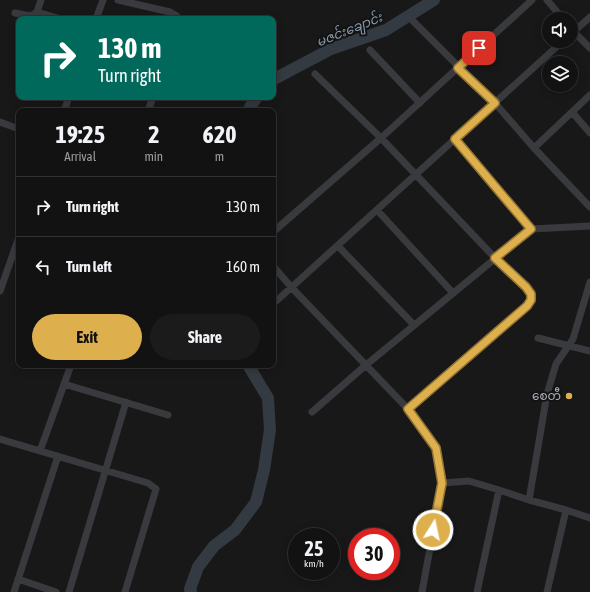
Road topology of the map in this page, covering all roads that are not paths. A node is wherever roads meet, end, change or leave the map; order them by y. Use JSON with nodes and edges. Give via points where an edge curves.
{"nodes":[{"id":1,"x":41,"y":0,"type":"edge"},
{"id":2,"x":103,"y":0,"type":"edge"},
{"id":3,"x":118,"y":0,"type":"edge"},
{"id":4,"x":532,"y":0,"type":"edge"},
{"id":5,"x":548,"y":0,"type":"edge"},
{"id":6,"x":36,"y":12,"type":"junction"},
{"id":7,"x":557,"y":12,"type":"edge"},
{"id":8,"x":15,"y":14,"type":"dead end"},
{"id":9,"x":50,"y":16,"type":"edge"},
{"id":10,"x":97,"y":16,"type":"edge"},
{"id":11,"x":176,"y":16,"type":"edge"},
{"id":12,"x":590,"y":17,"type":"edge"},
{"id":13,"x":413,"y":21,"type":"dead end"},
{"id":14,"x":578,"y":27,"type":"edge"},
{"id":15,"x":578,"y":37,"type":"edge"},
{"id":16,"x":555,"y":48,"type":"edge"},
{"id":17,"x":590,"y":48,"type":"edge"},
{"id":18,"x":370,"y":50,"type":"dead end"},
{"id":19,"x":458,"y":68,"type":"junction"},
{"id":20,"x":315,"y":74,"type":"dead end"},
{"id":21,"x":590,"y":95,"type":"edge"},
{"id":22,"x":420,"y":103,"type":"junction"},
{"id":23,"x":495,"y":103,"type":"junction"},
{"id":24,"x":572,"y":112,"type":"junction"},
{"id":25,"x":0,"y":122,"type":"edge"},
{"id":26,"x":16,"y":128,"type":"edge"},
{"id":27,"x":590,"y":133,"type":"edge"},
{"id":28,"x":381,"y":138,"type":"junction"},
{"id":29,"x":455,"y":139,"type":"junction"},
{"id":30,"x":534,"y":148,"type":"junction"},
{"id":31,"x":416,"y":175,"type":"junction"},
{"id":32,"x":590,"y":207,"type":"edge"},
{"id":33,"x":377,"y":210,"type":"junction"},
{"id":34,"x":590,"y":226,"type":"edge"},
{"id":35,"x":276,"y":229,"type":"edge"},
{"id":36,"x":531,"y":229,"type":"junction"},
{"id":37,"x":16,"y":246,"type":"edge"},
{"id":38,"x":338,"y":246,"type":"junction"},
{"id":39,"x":495,"y":258,"type":"junction"},
{"id":40,"x":276,"y":269,"type":"edge"},
{"id":41,"x":590,"y":282,"type":"edge"},
{"id":42,"x":292,"y":288,"type":"junction"},
{"id":43,"x":0,"y":291,"type":"edge"},
{"id":44,"x":453,"y":293,"type":"junction"},
{"id":45,"x":276,"y":301,"type":"edge"},
{"id":46,"x":414,"y":325,"type":"junction"},
{"id":47,"x":538,"y":338,"type":"dead end"},
{"id":48,"x":569,"y":345,"type":"junction"},
{"id":49,"x":590,"y":351,"type":"edge"},
{"id":50,"x":366,"y":365,"type":"junction"},
{"id":51,"x":70,"y":368,"type":"edge"},
{"id":52,"x":64,"y":384,"type":"junction"},
{"id":53,"x":126,"y":402,"type":"junction"},
{"id":54,"x":408,"y":409,"type":"junction"},
{"id":55,"x":312,"y":412,"type":"dead end"},
{"id":56,"x":168,"y":415,"type":"dead end"},
{"id":57,"x":0,"y":439,"type":"edge"},
{"id":58,"x":40,"y":451,"type":"junction"},
{"id":59,"x":58,"y":456,"type":"junction"},
{"id":60,"x":106,"y":470,"type":"junction"},
{"id":61,"x":442,"y":483,"type":"junction"},
{"id":62,"x":499,"y":490,"type":"junction"},
{"id":63,"x":529,"y":500,"type":"junction"},
{"id":64,"x":566,"y":510,"type":"junction"},
{"id":65,"x":590,"y":518,"type":"edge"},
{"id":66,"x":18,"y":579,"type":"junction"},
{"id":67,"x":14,"y":592,"type":"edge"},
{"id":68,"x":56,"y":592,"type":"edge"},
{"id":69,"x":69,"y":592,"type":"edge"},
{"id":70,"x":125,"y":592,"type":"edge"},
{"id":71,"x":422,"y":592,"type":"edge"},
{"id":72,"x":477,"y":592,"type":"edge"},
{"id":73,"x":547,"y":592,"type":"edge"}],
"edges":[{"from":1,"to":6,"type":"street"},
{"from":2,"to":10,"type":"street"},
{"from":3,"to":11,"type":"street","via":[[170,12]]},
{"from":4,"to":19,"type":"street"},
{"from":5,"to":7,"type":"street"},
{"from":6,"to":8,"type":"street","via":[[31,16]]},
{"from":6,"to":9,"type":"street"},
{"from":12,"to":14,"type":"street"},
{"from":13,"to":19,"type":"street"},
{"from":15,"to":17,"type":"street"},
{"from":16,"to":23,"type":"street"},
{"from":18,"to":22,"type":"street"},
{"from":19,"to":22,"type":"street"},
{"from":19,"to":23,"type":"street"},
{"from":20,"to":28,"type":"street"},
{"from":21,"to":24,"type":"street"},
{"from":22,"to":28,"type":"street"},
{"from":23,"to":29,"type":"street"},
{"from":23,"to":30,"type":"street"},
{"from":24,"to":27,"type":"street"},
{"from":24,"to":30,"type":"street"},
{"from":25,"to":26,"type":"street"},
{"from":28,"to":31,"type":"street"},
{"from":28,"to":35,"type":"street"},
{"from":29,"to":31,"type":"street"},
{"from":29,"to":36,"type":"street"},
{"from":30,"to":32,"type":"street"},
{"from":31,"to":33,"type":"street"},
{"from":31,"to":39,"type":"street"},
{"from":33,"to":38,"type":"street"},
{"from":33,"to":44,"type":"street"},
{"from":34,"to":36,"type":"street"},
{"from":36,"to":39,"type":"street"},
{"from":37,"to":43,"type":"street"},
{"from":38,"to":42,"type":"street"},
{"from":38,"to":46,"type":"street"},
{"from":39,"to":44,"type":"street"},
{"from":39,"to":54,"type":"street","via":[[526,287],[531,294],[531,300]]},
{"from":40,"to":42,"type":"street"},
{"from":41,"to":48,"type":"street"},
{"from":42,"to":45,"type":"street"},
{"from":42,"to":50,"type":"street"},
{"from":44,"to":46,"type":"street"},
{"from":46,"to":50,"type":"street"},
{"from":47,"to":48,"type":"street"},
{"from":48,"to":49,"type":"street"},
{"from":48,"to":63,"type":"street","via":[[556,364],[547,394]]},
{"from":50,"to":54,"type":"street"},
{"from":50,"to":55,"type":"street"},
{"from":51,"to":52,"type":"street"},
{"from":52,"to":53,"type":"street"},
{"from":52,"to":58,"type":"street"},
{"from":53,"to":56,"type":"street"},
{"from":53,"to":60,"type":"street"},
{"from":54,"to":61,"type":"street","via":[[436,448]]},
{"from":57,"to":58,"type":"street"},
{"from":58,"to":59,"type":"street"},
{"from":59,"to":60,"type":"street"},
{"from":59,"to":66,"type":"street"},
{"from":60,"to":69,"type":"street"},
{"from":60,"to":70,"type":"street","via":[[148,483],[156,489]]},
{"from":61,"to":62,"type":"street","via":[[469,481]]},
{"from":61,"to":71,"type":"street"},
{"from":62,"to":63,"type":"street"},
{"from":62,"to":72,"type":"street"},
{"from":63,"to":64,"type":"street"},
{"from":64,"to":65,"type":"street"},
{"from":64,"to":73,"type":"street"},
{"from":66,"to":67,"type":"street"},
{"from":66,"to":68,"type":"street"}]}
